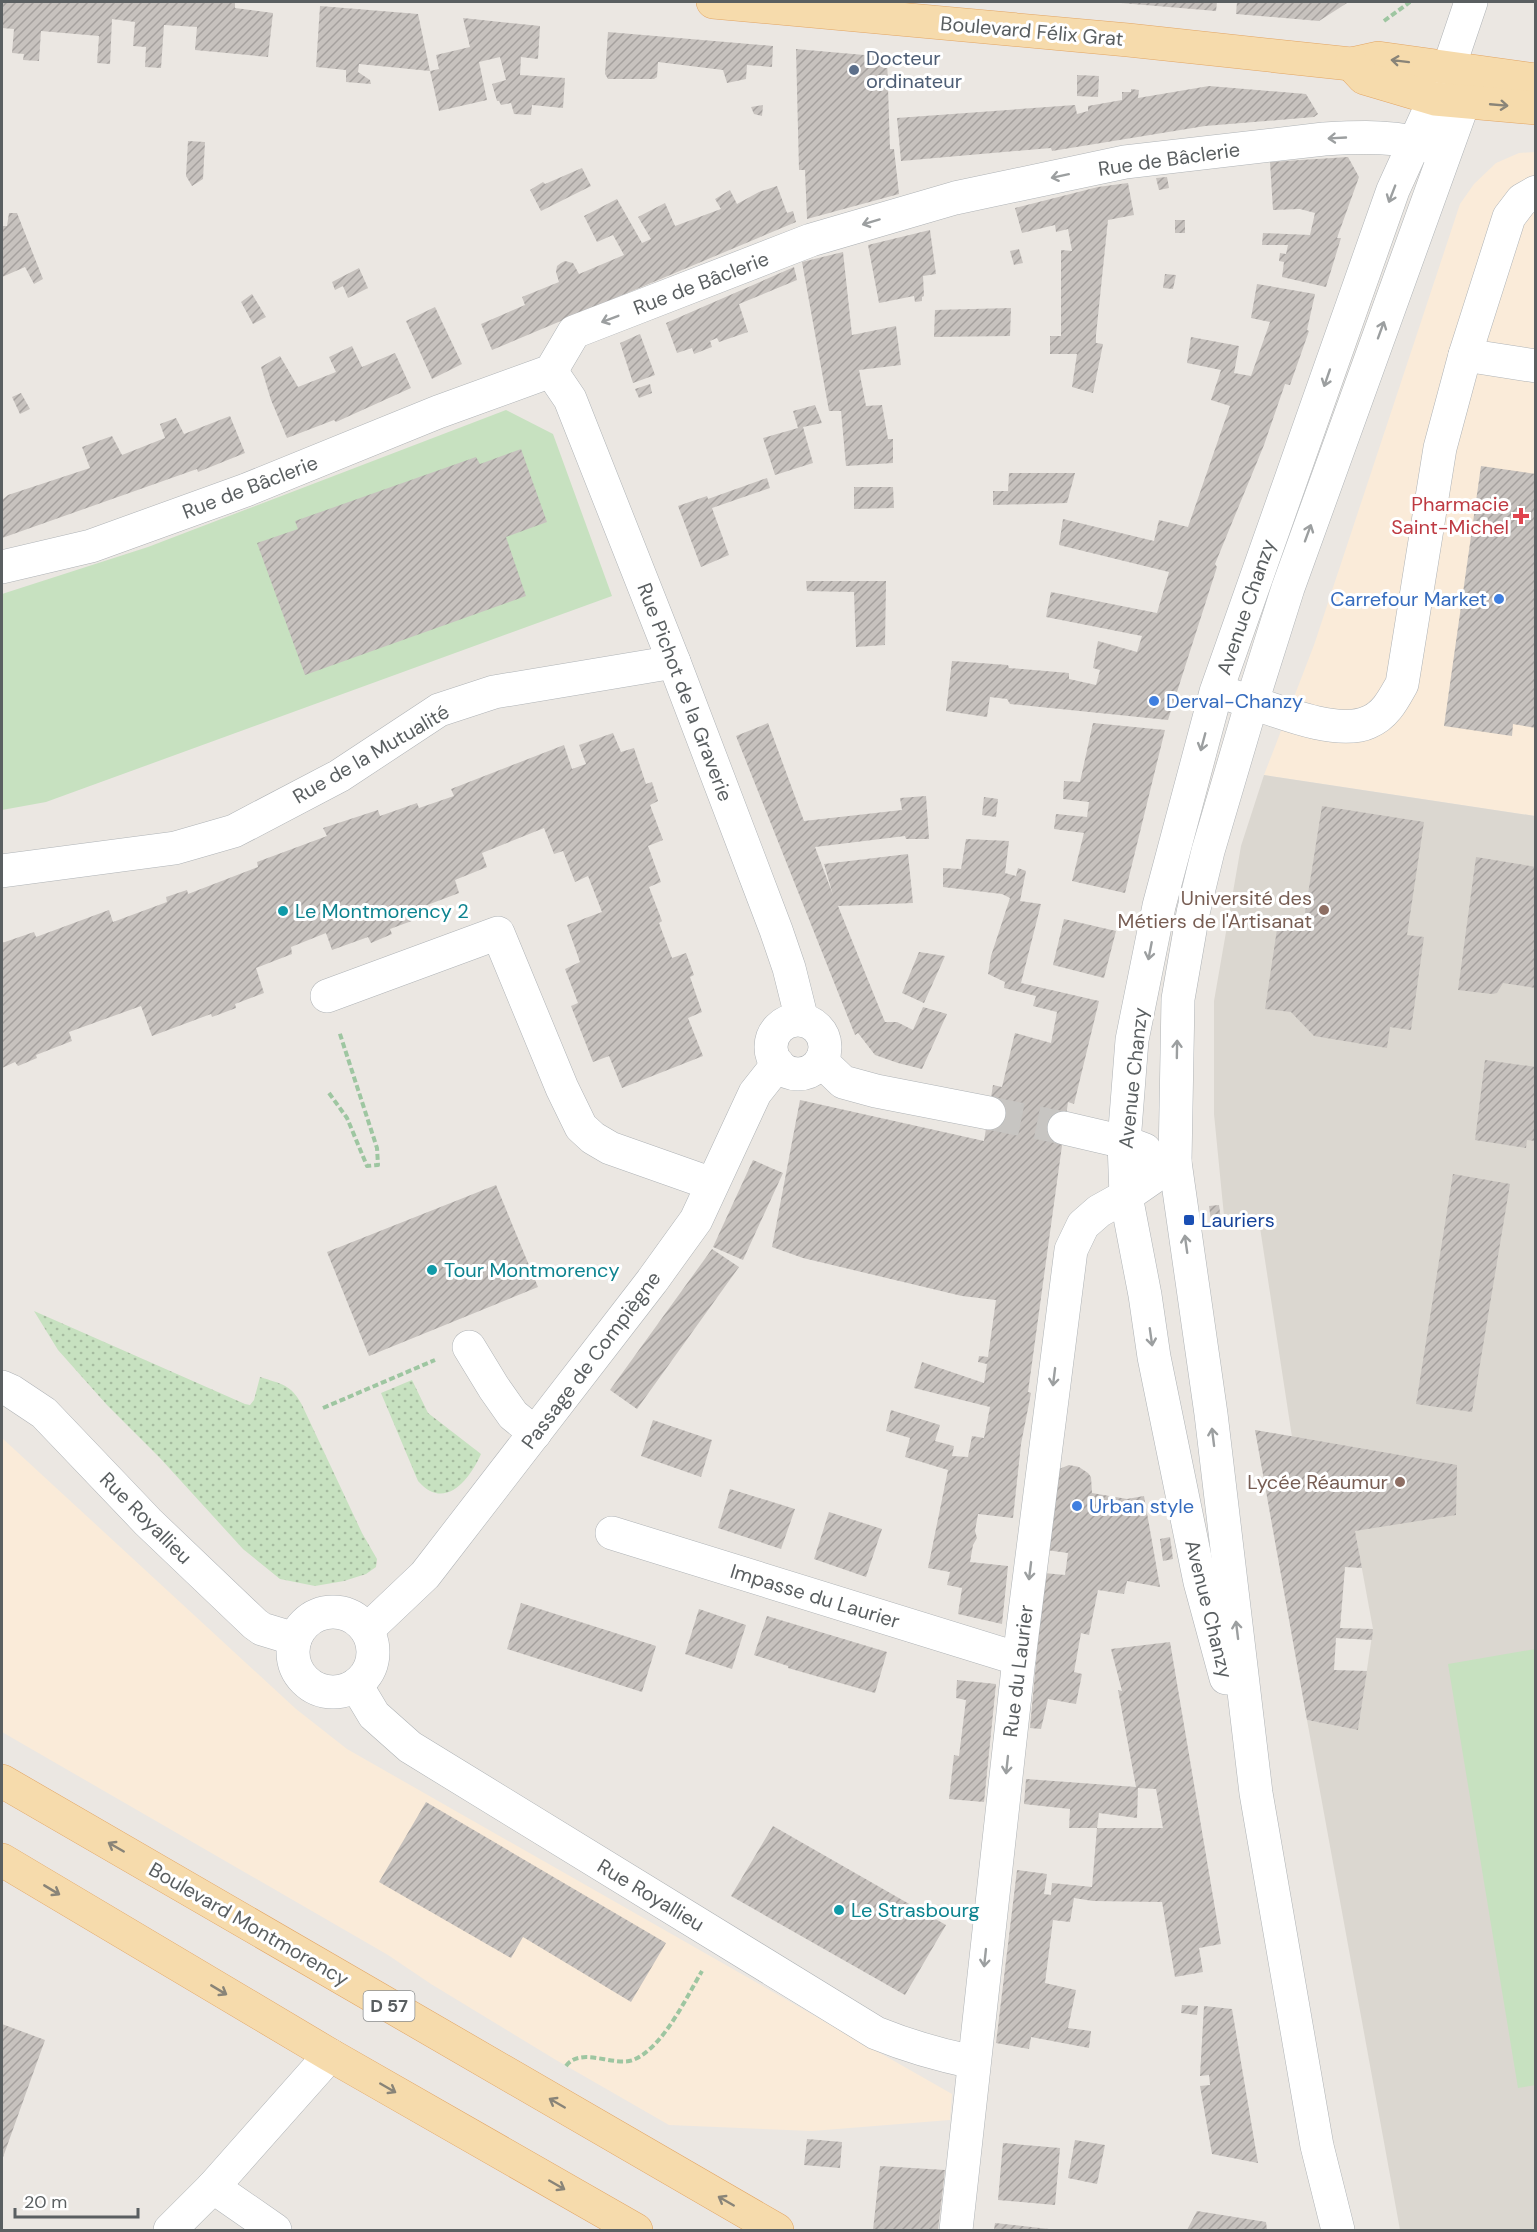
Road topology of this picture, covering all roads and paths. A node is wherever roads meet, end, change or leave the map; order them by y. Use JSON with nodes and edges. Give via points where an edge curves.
{"nodes":[{"id":1,"x":712,"y":2,"type":"edge"},
{"id":2,"x":1471,"y":2,"type":"edge"},
{"id":3,"x":1351,"y":64,"type":"junction"},
{"id":4,"x":1462,"y":69,"type":"junction"},
{"id":5,"x":1536,"y":80,"type":"edge"},
{"id":6,"x":1449,"y":100,"type":"junction"},
{"id":7,"x":1536,"y":108,"type":"edge"},
{"id":8,"x":1430,"y":147,"type":"junction"},
{"id":9,"x":1536,"y":192,"type":"edge"},
{"id":10,"x":1465,"y":355,"type":"junction"},
{"id":11,"x":1536,"y":366,"type":"edge"},
{"id":12,"x":551,"y":371,"type":"junction"},
{"id":13,"x":2,"y":567,"type":"edge"},
{"id":14,"x":674,"y":662,"type":"junction"},
{"id":15,"x":1216,"y":692,"type":"junction"},
{"id":16,"x":1252,"y":702,"type":"junction"},
{"id":17,"x":2,"y":871,"type":"edge"},
{"id":18,"x":327,"y":996,"type":"joint"},
{"id":19,"x":802,"y":1020,"type":"junction"},
{"id":20,"x":821,"y":1061,"type":"junction"},
{"id":21,"x":778,"y":1064,"type":"junction"},
{"id":22,"x":329,"y":1093,"type":"dead end"},
{"id":23,"x":988,"y":1113,"type":"tunnel mouth"},
{"id":24,"x":1064,"y":1128,"type":"tunnel mouth"},
{"id":25,"x":1124,"y":1142,"type":"junction"},
{"id":26,"x":1175,"y":1162,"type":"junction"},
{"id":27,"x":712,"y":1184,"type":"junction"},
{"id":28,"x":1126,"y":1196,"type":"junction"},
{"id":29,"x":1145,"y":1295,"type":"junction"},
{"id":30,"x":1199,"y":1335,"type":"junction"},
{"id":31,"x":470,"y":1347,"type":"dead end"},
{"id":32,"x":410,"y":1370,"type":"dead end"},
{"id":33,"x":2,"y":1388,"type":"edge"},
{"id":34,"x":323,"y":1408,"type":"dead end"},
{"id":35,"x":535,"y":1433,"type":"junction"},
{"id":36,"x":612,"y":1533,"type":"dead end"},
{"id":37,"x":367,"y":1630,"type":"junction"},
{"id":38,"x":296,"y":1639,"type":"junction"},
{"id":39,"x":1019,"y":1659,"type":"junction"},
{"id":40,"x":356,"y":1685,"type":"junction"},
{"id":41,"x":2,"y":1781,"type":"edge"},
{"id":42,"x":1256,"y":1793,"type":"junction"},
{"id":43,"x":2,"y":1860,"type":"edge"},
{"id":44,"x":723,"y":1939,"type":"junction"},
{"id":45,"x":330,"y":2055,"type":"junction"},
{"id":46,"x":973,"y":2062,"type":"junction"},
{"id":47,"x":544,"y":2096,"type":"junction"},
{"id":48,"x":1317,"y":2146,"type":"junction"},
{"id":49,"x":213,"y":2187,"type":"junction"},
{"id":50,"x":170,"y":2230,"type":"edge"},
{"id":51,"x":275,"y":2230,"type":"edge"},
{"id":52,"x":636,"y":2230,"type":"edge"},
{"id":53,"x":777,"y":2230,"type":"edge"},
{"id":54,"x":956,"y":2230,"type":"edge"},
{"id":55,"x":1321,"y":2230,"type":"edge"},
{"id":56,"x":1338,"y":2230,"type":"edge"}],
"edges":[{"from":1,"to":3,"type":"main road","name":"Boulevard Félix Grat"},
{"from":2,"to":4,"type":"street"},
{"from":4,"to":3,"type":"main road","name":"Boulevard Félix Grat","one_way":true,"via":[[1378,58]]},
{"from":3,"to":6,"type":"main road","via":[[1364,78]]},
{"from":4,"to":5,"type":"main road","name":"Boulevard Félix Grat"},
{"from":4,"to":6,"type":"street"},
{"from":6,"to":7,"type":"main road","one_way":true},
{"from":6,"to":8,"type":"street"},
{"from":8,"to":12,"type":"street","name":"Rue de Bâclerie","one_way":true,"via":[[1352,138],[1324,139],[1137,161],[955,198],[811,240],[574,332]]},
{"from":8,"to":15,"type":"street","name":"Avenue Chanzy","one_way":true,"via":[[1389,201]]},
{"from":16,"to":8,"type":"street","name":"Avenue Chanzy","one_way":true},
{"from":9,"to":10,"type":"street","via":[[1522,200],[1509,217]]},
{"from":10,"to":11,"type":"street"},
{"from":10,"to":16,"type":"street","via":[[1440,448],[1402,684],[1389,707],[1371,722],[1351,728],[1325,725]]},
{"from":12,"to":13,"type":"street","name":"Rue de Bâclerie","via":[[102,542]]},
{"from":12,"to":14,"type":"street","name":"Rue Pichot de la Graverie","via":[[570,399]]},
{"from":14,"to":17,"type":"street","name":"Rue de la Mutualité","via":[[494,692],[439,710],[339,776],[234,831],[175,848]]},
{"from":14,"to":19,"type":"street","name":"Rue Pichot de la Graverie","via":[[776,930]]},
{"from":15,"to":16,"type":"street"},
{"from":15,"to":25,"type":"street","name":"Avenue Chanzy","one_way":true,"via":[[1159,906],[1132,1040]]},
{"from":26,"to":16,"type":"street","name":"Avenue Chanzy","one_way":true,"via":[[1178,999],[1184,959],[1208,851]]},
{"from":18,"to":22,"type":"path","via":[[377,1148],[378,1165],[367,1166],[347,1118]]},
{"from":18,"to":27,"type":"street","via":[[498,933],[581,1127],[610,1148]]},
{"from":19,"to":20,"type":"street","via":[[822,1035],[825,1044]]},
{"from":19,"to":21,"type":"street","via":[[792,1020],[777,1030],[771,1047]]},
{"from":20,"to":21,"type":"street","via":[[800,1074]]},
{"from":20,"to":23,"type":"street","via":[[843,1082]]},
{"from":21,"to":27,"type":"street","name":"Passage de Compiègne","via":[[755,1093]]},
{"from":24,"to":25,"type":"street"},
{"from":25,"to":26,"type":"street"},
{"from":25,"to":28,"type":"street","name":"Avenue Chanzy"},
{"from":26,"to":28,"type":"street","name":"Rue du Laurier"},
{"from":30,"to":26,"type":"street","name":"Avenue Chanzy","one_way":true},
{"from":27,"to":35,"type":"street","name":"Passage de Compiègne","via":[[696,1220]]},
{"from":28,"to":29,"type":"street","name":"Avenue Chanzy"},
{"from":28,"to":39,"type":"street","name":"Rue du Laurier","one_way":true,"via":[[1083,1225],[1071,1250]]},
{"from":29,"to":30,"type":"street"},
{"from":29,"to":42,"type":"street","name":"Avenue Chanzy","one_way":true,"via":[[1200,1582]]},
{"from":42,"to":30,"type":"street","name":"Avenue Chanzy","one_way":true},
{"from":31,"to":35,"type":"street","via":[[513,1415]]},
{"from":32,"to":34,"type":"path"},
{"from":33,"to":38,"type":"street","name":"Rue Royallieu","via":[[44,1413],[148,1522],[255,1624]]},
{"from":35,"to":37,"type":"street","name":"Passage de Compiègne","via":[[425,1575]]},
{"from":36,"to":39,"type":"street","name":"Impasse du Laurier"},
{"from":37,"to":38,"type":"street","via":[[348,1615],[329,1612],[309,1620]]},
{"from":37,"to":40,"type":"street","via":[[372,1641],[372,1660],[368,1672]]},
{"from":38,"to":40,"type":"street","via":[[294,1662],[308,1684],[331,1692]]},
{"from":39,"to":46,"type":"street","name":"Rue du Laurier","one_way":true},
{"from":40,"to":44,"type":"street","name":"Rue Royallieu","via":[[374,1715],[410,1747]]},
{"from":47,"to":41,"type":"main road","name":"Boulevard Montmorency","number":"D 57","one_way":true},
{"from":42,"to":48,"type":"street","name":"Avenue Chanzy"},
{"from":43,"to":45,"type":"main road","one_way":true},
{"from":44,"to":46,"type":"street","name":"Rue Royallieu","via":[[876,2032],[908,2046]]},
{"from":44,"to":47,"type":"path","via":[[660,2039],[646,2052],[632,2061],[582,2057],[570,2061]]},
{"from":45,"to":49,"type":"street"},
{"from":45,"to":52,"type":"main road","one_way":true},
{"from":46,"to":54,"type":"street","name":"Rue du Laurier"},
{"from":53,"to":47,"type":"main road","name":"Boulevard Montmorency","number":"D 57","one_way":true},
{"from":48,"to":55,"type":"street","name":"Avenue Chanzy"},
{"from":48,"to":56,"type":"street","name":"Avenue Chanzy"},
{"from":49,"to":50,"type":"street"},
{"from":49,"to":51,"type":"street"}]}
